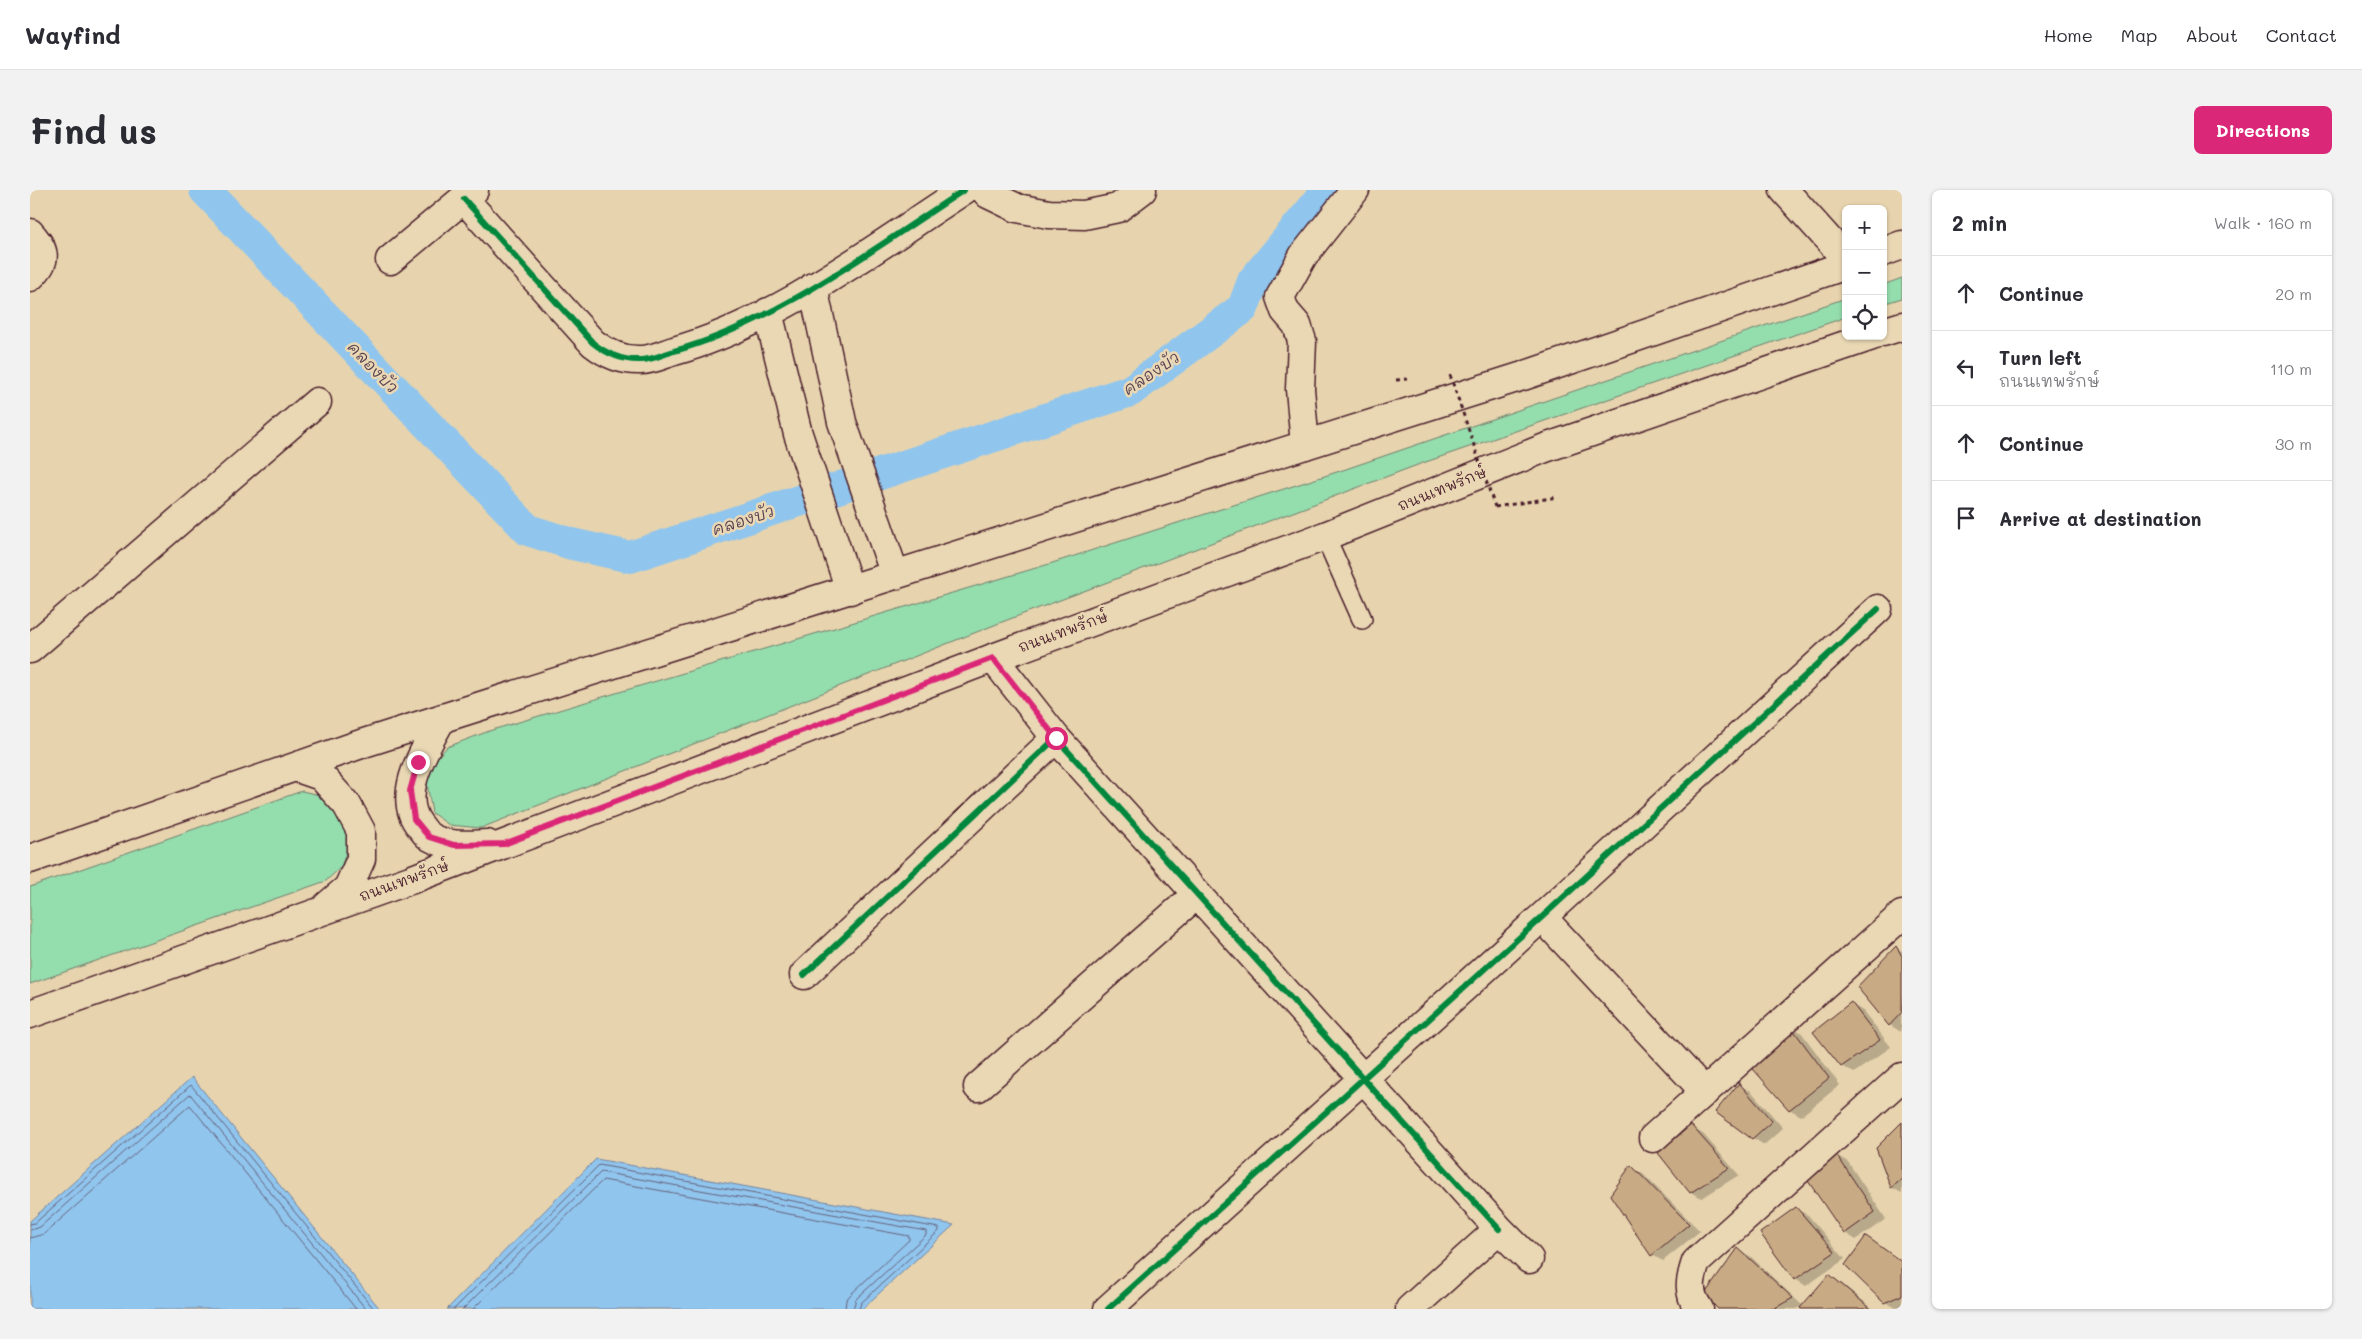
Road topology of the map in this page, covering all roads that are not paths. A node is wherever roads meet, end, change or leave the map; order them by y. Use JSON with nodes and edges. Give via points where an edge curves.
{"nodes":[{"id":1,"x":964,"y":190,"type":"edge"},
{"id":2,"x":985,"y":190,"type":"edge"},
{"id":3,"x":1142,"y":190,"type":"edge"},
{"id":4,"x":1355,"y":190,"type":"edge"},
{"id":5,"x":1784,"y":190,"type":"edge"},
{"id":6,"x":469,"y":194,"type":"edge"},
{"id":7,"x":30,"y":233,"type":"edge"},
{"id":8,"x":1902,"y":245,"type":"edge"},
{"id":9,"x":1887,"y":251,"type":"edge"},
{"id":10,"x":1842,"y":255,"type":"edge"},
{"id":11,"x":390,"y":260,"type":"dead end"},
{"id":12,"x":1842,"y":266,"type":"edge"},
{"id":13,"x":30,"y":277,"type":"edge"},
{"id":14,"x":813,"y":287,"type":"junction"},
{"id":15,"x":768,"y":312,"type":"junction"},
{"id":16,"x":1902,"y":326,"type":"edge"},
{"id":17,"x":1887,"y":331,"type":"edge"},
{"id":18,"x":1860,"y":340,"type":"edge"},
{"id":19,"x":317,"y":402,"type":"dead end"},
{"id":20,"x":1305,"y":445,"type":"junction"},
{"id":21,"x":1325,"y":536,"type":"junction"},
{"id":22,"x":896,"y":575,"type":"junction"},
{"id":23,"x":850,"y":590,"type":"junction"},
{"id":24,"x":1878,"y":609,"type":"dead end"},
{"id":25,"x":1362,"y":619,"type":"dead end"},
{"id":26,"x":30,"y":649,"type":"edge"},
{"id":27,"x":993,"y":658,"type":"junction"},
{"id":28,"x":442,"y":718,"type":"junction"},
{"id":29,"x":1056,"y":738,"type":"junction"},
{"id":30,"x":295,"y":767,"type":"junction"},
{"id":31,"x":504,"y":844,"type":"junction"},
{"id":32,"x":30,"y":859,"type":"edge"},
{"id":33,"x":1196,"y":895,"type":"junction"},
{"id":34,"x":322,"y":911,"type":"junction"},
{"id":35,"x":1902,"y":915,"type":"edge"},
{"id":36,"x":1542,"y":917,"type":"junction"},
{"id":37,"x":804,"y":976,"type":"dead end"},
{"id":38,"x":30,"y":1014,"type":"edge"},
{"id":39,"x":1902,"y":1077,"type":"edge"},
{"id":40,"x":1361,"y":1078,"type":"junction"},
{"id":41,"x":978,"y":1087,"type":"dead end"},
{"id":42,"x":1705,"y":1092,"type":"junction"},
{"id":43,"x":1653,"y":1138,"type":"dead end"},
{"id":44,"x":1499,"y":1229,"type":"junction"},
{"id":45,"x":1529,"y":1259,"type":"dead end"},
{"id":46,"x":1108,"y":1309,"type":"edge"},
{"id":47,"x":1410,"y":1309,"type":"edge"},
{"id":48,"x":1699,"y":1309,"type":"edge"}],
"edges":[{"from":1,"to":14,"type":"street"},
{"from":2,"to":3,"type":"street","via":[[1017,208],[1049,214],[1084,215],[1118,208]]},
{"from":4,"to":20,"type":"street","via":[[1303,256],[1280,297],[1285,311],[1297,325],[1302,341],[1300,389]]},
{"from":5,"to":10,"type":"street"},
{"from":6,"to":11,"type":"street"},
{"from":6,"to":15,"type":"street","via":[[593,343],[606,353],[643,360],[700,344]]},
{"from":7,"to":13,"type":"street","via":[[42,246],[43,259]]},
{"from":8,"to":9,"type":"street"},
{"from":12,"to":20,"type":"street","via":[[1523,376]]},
{"from":14,"to":15,"type":"street"},
{"from":14,"to":22,"type":"street","via":[[842,422]]},
{"from":15,"to":23,"type":"street","via":[[798,434]]},
{"from":16,"to":17,"type":"street"},
{"from":18,"to":21,"type":"street","name":"ถนนเทพรักษ์","via":[[1544,448]]},
{"from":19,"to":26,"type":"street"},
{"from":20,"to":22,"type":"street"},
{"from":21,"to":25,"type":"lane"},
{"from":21,"to":27,"type":"street","name":"ถนนเทพรักษ์"},
{"from":22,"to":23,"type":"street"},
{"from":23,"to":28,"type":"street"},
{"from":24,"to":36,"type":"street"},
{"from":27,"to":29,"type":"street"},
{"from":27,"to":31,"type":"street","name":"ถนนเทพรักษ์"},
{"from":28,"to":30,"type":"street"},
{"from":28,"to":31,"type":"street","via":[[418,762],[410,791],[414,819],[429,837],[454,845]]},
{"from":29,"to":33,"type":"street"},
{"from":29,"to":37,"type":"street"},
{"from":30,"to":32,"type":"street"},
{"from":30,"to":34,"type":"street","via":[[321,776],[347,805],[361,831],[361,859],[348,888]]},
{"from":31,"to":34,"type":"street","name":"ถนนเทพรักษ์"},
{"from":33,"to":40,"type":"street"},
{"from":33,"to":41,"type":"street"},
{"from":34,"to":38,"type":"street","name":"ถนนเทพรักษ์"},
{"from":35,"to":42,"type":"street"},
{"from":36,"to":40,"type":"street"},
{"from":36,"to":42,"type":"street"},
{"from":39,"to":48,"type":"street","via":[[1696,1262],[1689,1281],[1693,1301]]},
{"from":40,"to":44,"type":"street"},
{"from":40,"to":46,"type":"street"},
{"from":42,"to":43,"type":"street"},
{"from":44,"to":45,"type":"street"},
{"from":44,"to":47,"type":"street"}]}
